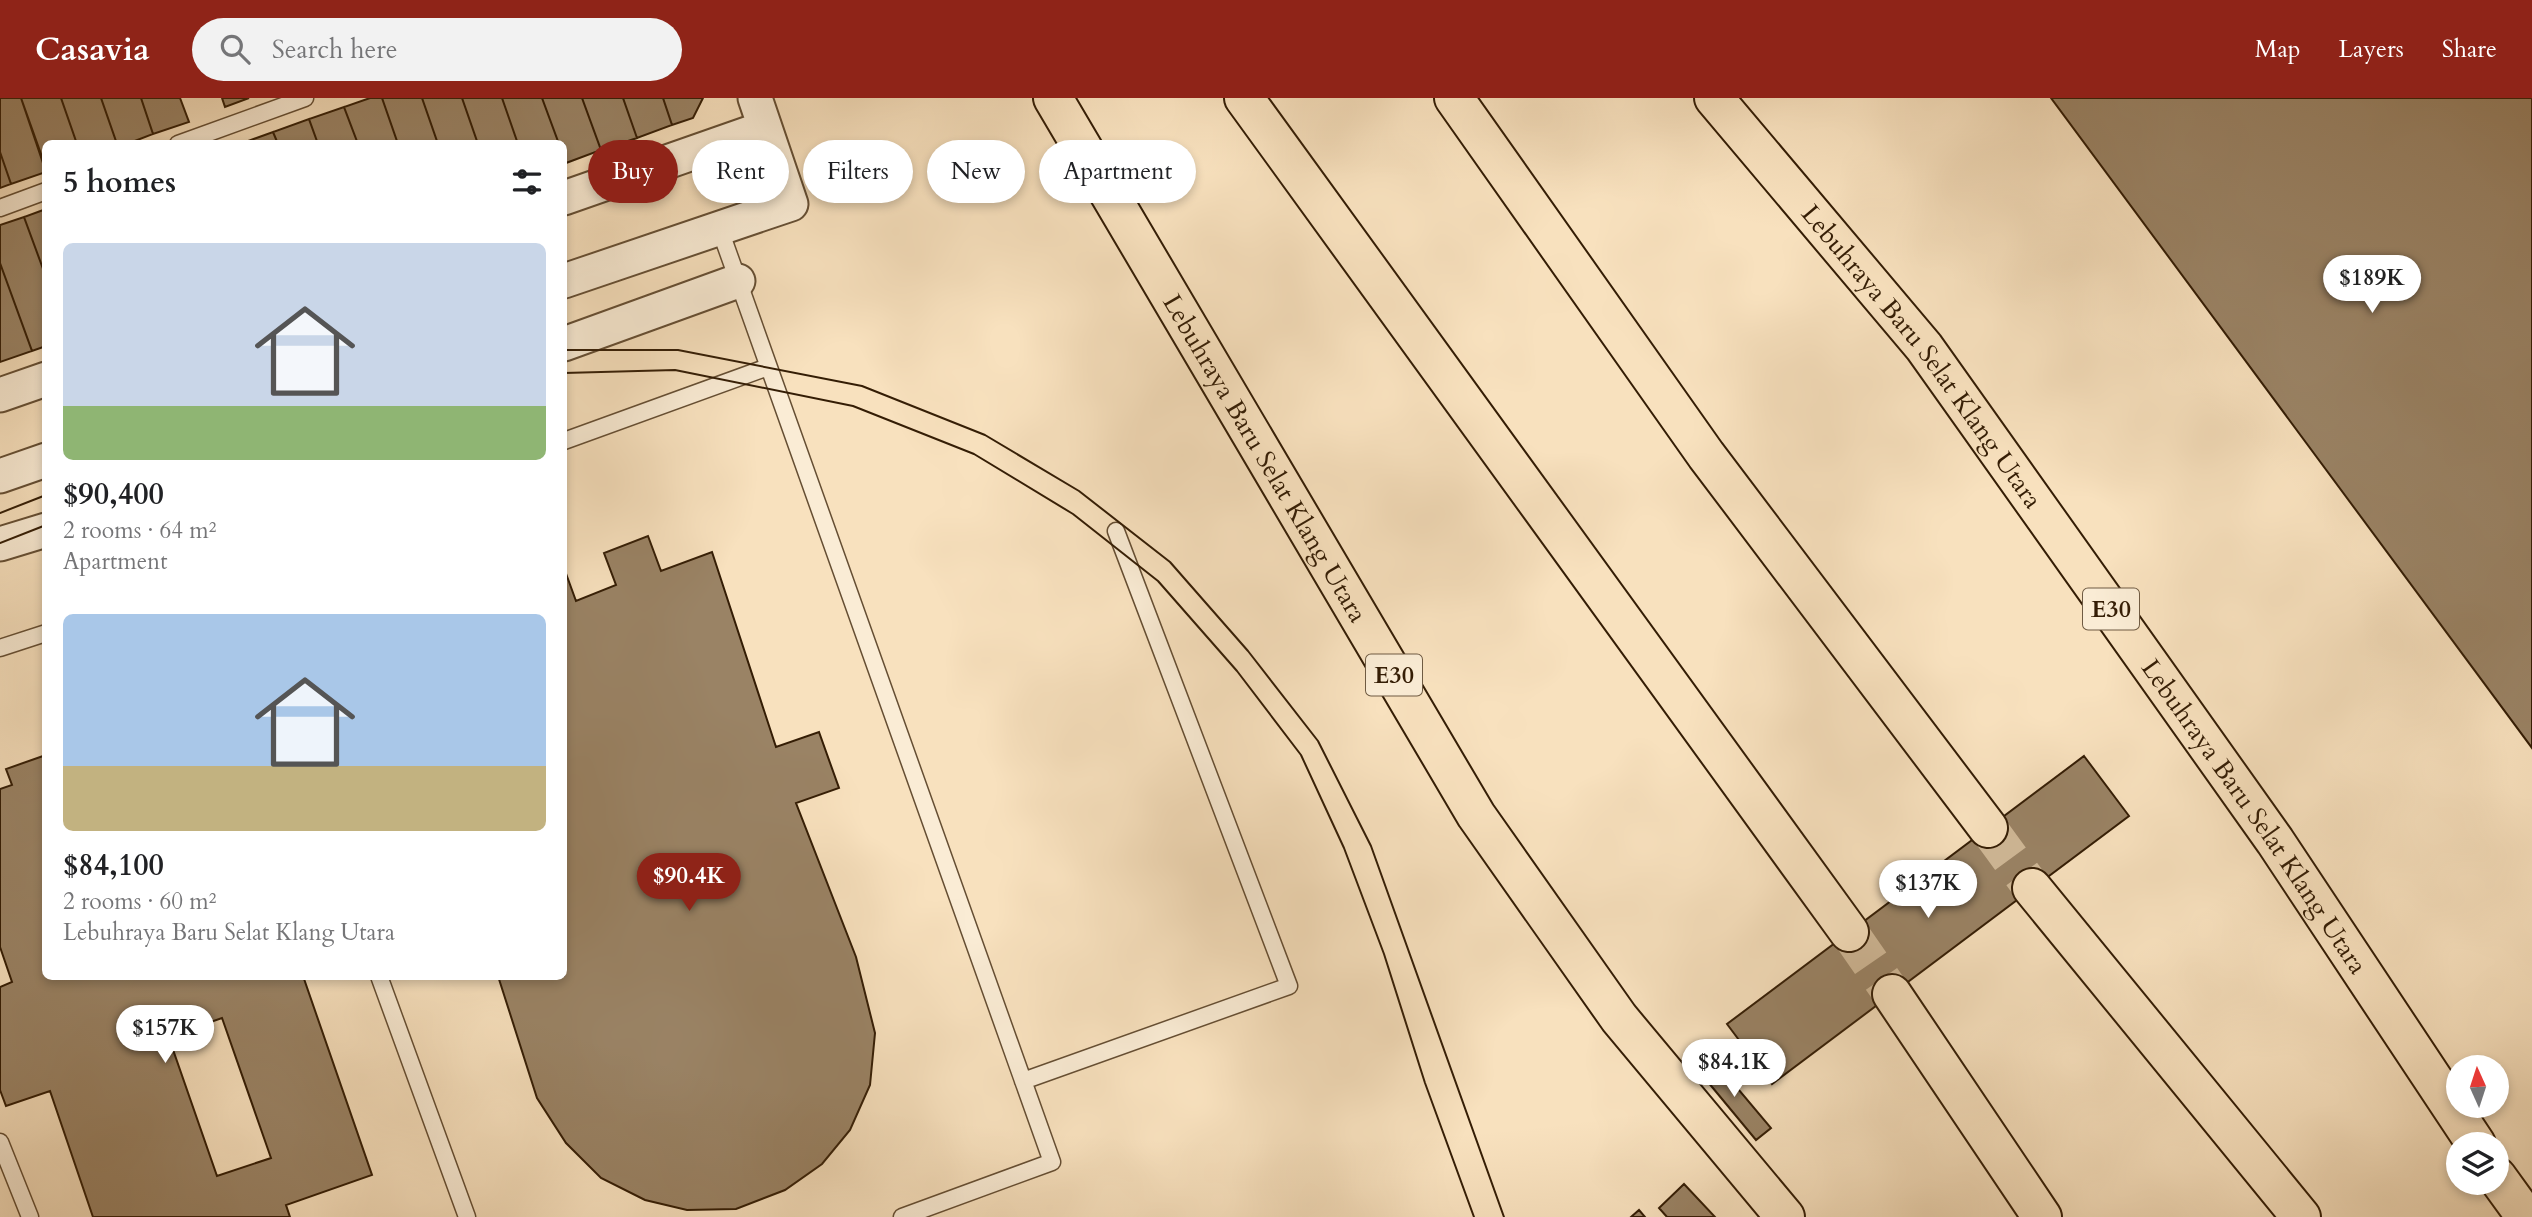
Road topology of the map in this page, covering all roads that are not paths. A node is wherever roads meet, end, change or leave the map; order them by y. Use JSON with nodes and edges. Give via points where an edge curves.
{"nodes":[{"id":1,"x":304,"y":98,"type":"edge"},
{"id":2,"x":1053,"y":98,"type":"edge"},
{"id":3,"x":1244,"y":98,"type":"edge"},
{"id":4,"x":1454,"y":98,"type":"edge"},
{"id":5,"x":1714,"y":98,"type":"edge"},
{"id":6,"x":760,"y":113,"type":"edge"},
{"id":7,"x":189,"y":140,"type":"edge"},
{"id":8,"x":42,"y":192,"type":"edge"},
{"id":9,"x":567,"y":197,"type":"edge"},
{"id":10,"x":0,"y":208,"type":"edge"},
{"id":11,"x":719,"y":227,"type":"junction"},
{"id":12,"x":567,"y":280,"type":"edge"},
{"id":13,"x":738,"y":281,"type":"junction"},
{"id":14,"x":567,"y":343,"type":"edge"},
{"id":15,"x":768,"y":367,"type":"junction"},
{"id":16,"x":42,"y":380,"type":"edge"},
{"id":17,"x":0,"y":395,"type":"edge"},
{"id":18,"x":567,"y":440,"type":"edge"},
{"id":19,"x":42,"y":461,"type":"edge"},
{"id":20,"x":0,"y":476,"type":"edge"},
{"id":21,"x":42,"y":531,"type":"edge"},
{"id":22,"x":1116,"y":531,"type":"dead end"},
{"id":23,"x":0,"y":544,"type":"edge"},
{"id":24,"x":42,"y":634,"type":"edge"},
{"id":25,"x":0,"y":648,"type":"edge"},
{"id":26,"x":1988,"y":828,"type":"tunnel mouth"},
{"id":27,"x":2032,"y":888,"type":"tunnel mouth"},
{"id":28,"x":1849,"y":932,"type":"tunnel mouth"},
{"id":29,"x":380,"y":980,"type":"edge"},
{"id":30,"x":1892,"y":994,"type":"tunnel mouth"},
{"id":31,"x":1023,"y":1081,"type":"junction"},
{"id":32,"x":2468,"y":1132,"type":"edge"},
{"id":33,"x":0,"y":1142,"type":"edge"},
{"id":34,"x":2509,"y":1194,"type":"edge"},
{"id":35,"x":30,"y":1217,"type":"edge"},
{"id":36,"x":467,"y":1217,"type":"edge"},
{"id":37,"x":902,"y":1217,"type":"edge"},
{"id":38,"x":1785,"y":1217,"type":"edge"},
{"id":39,"x":2042,"y":1217,"type":"edge"},
{"id":40,"x":2301,"y":1217,"type":"edge"},
{"id":41,"x":2526,"y":1217,"type":"edge"}],
"edges":[{"from":1,"to":7,"type":"lane"},
{"from":2,"to":38,"type":"highway","name":"Lebuhraya Baru Selat Klang Utara","number":"E30","via":[[1476,815],[1619,1018]]},
{"from":3,"to":28,"type":"highway"},
{"from":4,"to":26,"type":"highway","via":[[1706,454]]},
{"from":5,"to":32,"type":"highway","name":"Lebuhraya Baru Selat Klang Utara","number":"E30","via":[[1924,347],[2275,841]]},
{"from":6,"to":9,"type":"street"},
{"from":6,"to":11,"type":"street","via":[[791,204]]},
{"from":8,"to":10,"type":"lane"},
{"from":11,"to":12,"type":"street"},
{"from":11,"to":13,"type":"lane"},
{"from":13,"to":14,"type":"street"},
{"from":13,"to":15,"type":"lane"},
{"from":15,"to":18,"type":"lane"},
{"from":15,"to":31,"type":"lane"},
{"from":16,"to":17,"type":"street"},
{"from":19,"to":20,"type":"street"},
{"from":21,"to":23,"type":"street"},
{"from":22,"to":31,"type":"lane","via":[[1289,986]]},
{"from":24,"to":25,"type":"lane"},
{"from":27,"to":40,"type":"highway"},
{"from":29,"to":36,"type":"lane"},
{"from":30,"to":39,"type":"highway"},
{"from":31,"to":37,"type":"lane","via":[[1052,1162]]},
{"from":33,"to":35,"type":"lane"},
{"from":34,"to":41,"type":"highway"}]}
